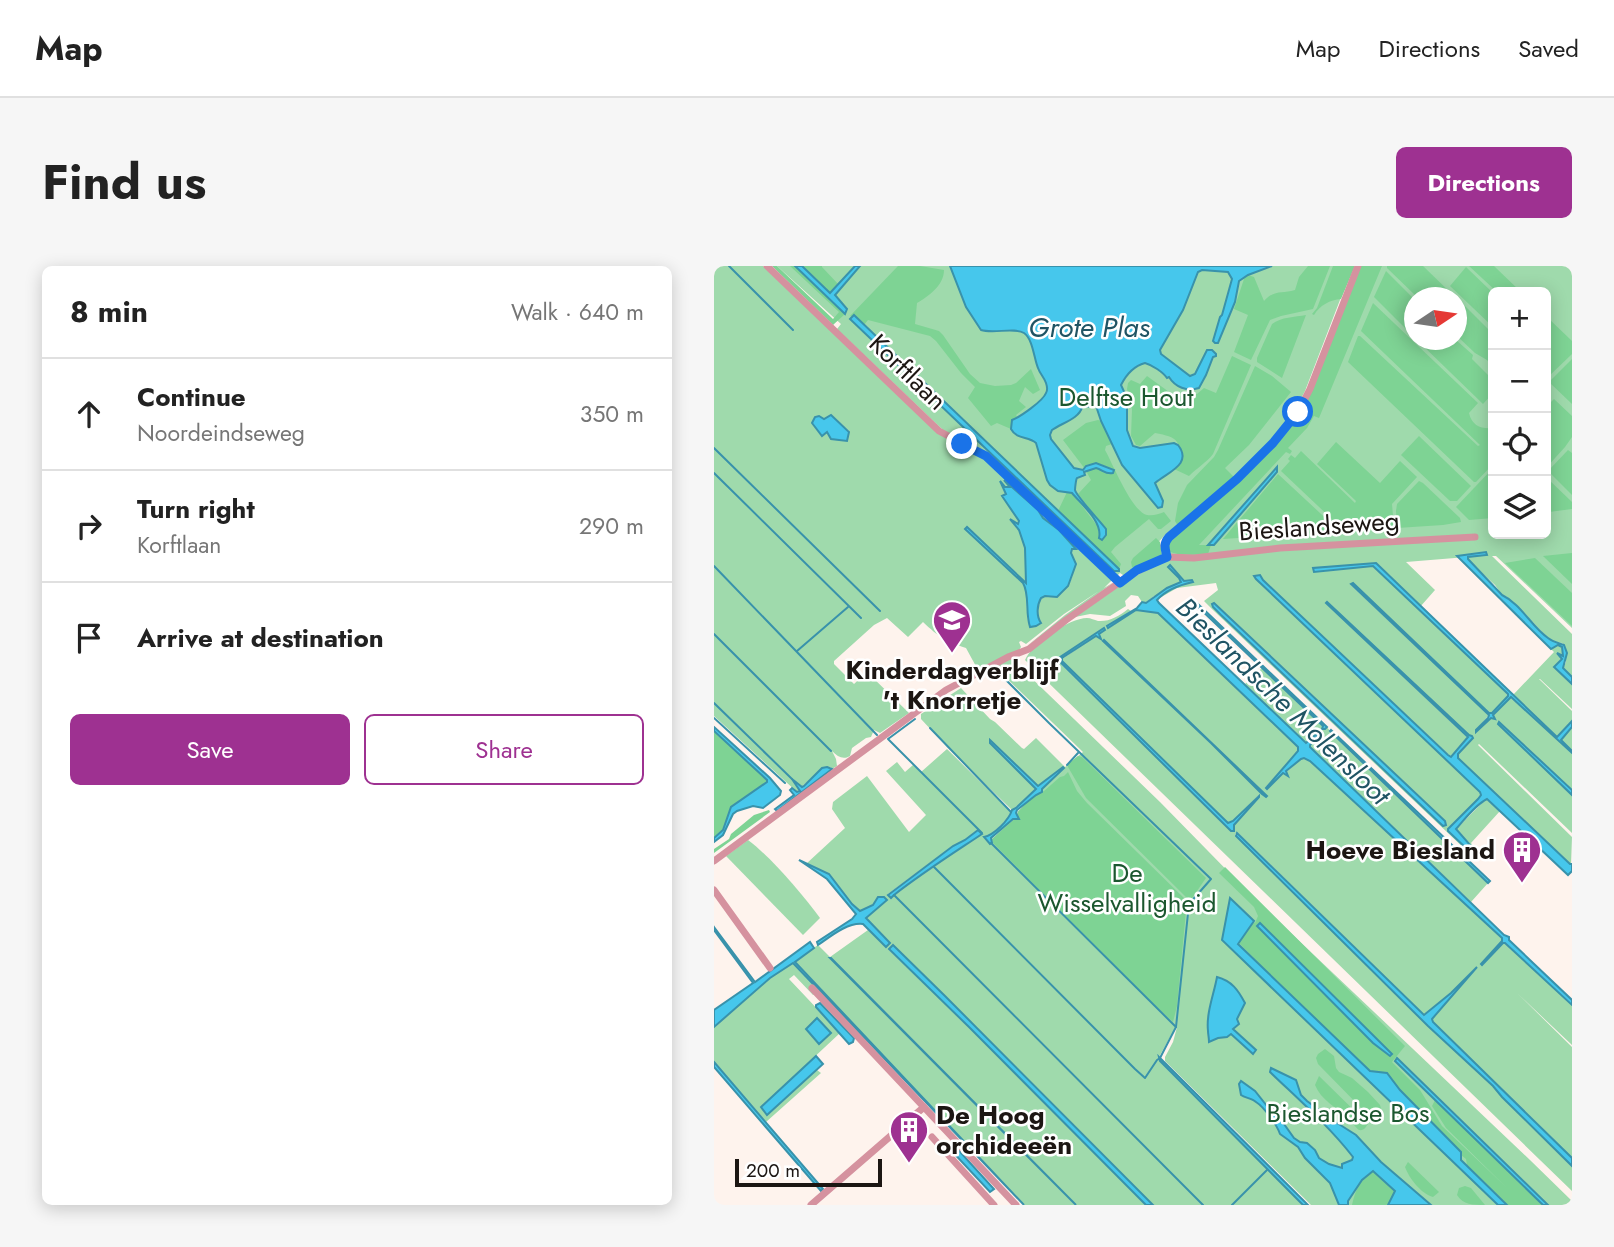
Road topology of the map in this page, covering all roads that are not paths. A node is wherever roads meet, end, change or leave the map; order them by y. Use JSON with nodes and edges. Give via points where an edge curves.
{"nodes":[{"id":1,"x":767,"y":266,"type":"edge"},
{"id":2,"x":1358,"y":266,"type":"edge"},
{"id":3,"x":1475,"y":537,"type":"dead end"},
{"id":4,"x":1167,"y":557,"type":"junction"},
{"id":5,"x":1120,"y":583,"type":"junction"},
{"id":6,"x":714,"y":861,"type":"edge"},
{"id":7,"x":714,"y":890,"type":"edge"},
{"id":8,"x":769,"y":968,"type":"dead end"},
{"id":9,"x":812,"y":988,"type":"dead end"},
{"id":10,"x":924,"y":1107,"type":"junction"},
{"id":11,"x":932,"y":1137,"type":"dead end"},
{"id":12,"x":953,"y":1137,"type":"junction"},
{"id":13,"x":942,"y":1146,"type":"junction"},
{"id":14,"x":1002,"y":1189,"type":"junction"},
{"id":15,"x":992,"y":1203,"type":"edge"},
{"id":16,"x":811,"y":1205,"type":"edge"},
{"id":17,"x":1016,"y":1205,"type":"edge"}],
"edges":[{"from":1,"to":5,"type":"street","name":"Korftlaan","via":[[939,431],[986,456]]},
{"from":2,"to":4,"type":"street","via":[[1298,412],[1237,479],[1169,537],[1164,547]]},
{"from":3,"to":4,"type":"street","name":"Bieslandseweg"},
{"from":4,"to":5,"type":"street"},
{"from":5,"to":6,"type":"street","via":[[1029,649],[946,690]]},
{"from":7,"to":8,"type":"street"},
{"from":9,"to":10,"type":"street"},
{"from":10,"to":12,"type":"street"},
{"from":10,"to":16,"type":"street"},
{"from":11,"to":13,"type":"street"},
{"from":12,"to":13,"type":"street"},
{"from":12,"to":14,"type":"street"},
{"from":13,"to":15,"type":"street"},
{"from":14,"to":15,"type":"street"},
{"from":14,"to":17,"type":"street"}]}
